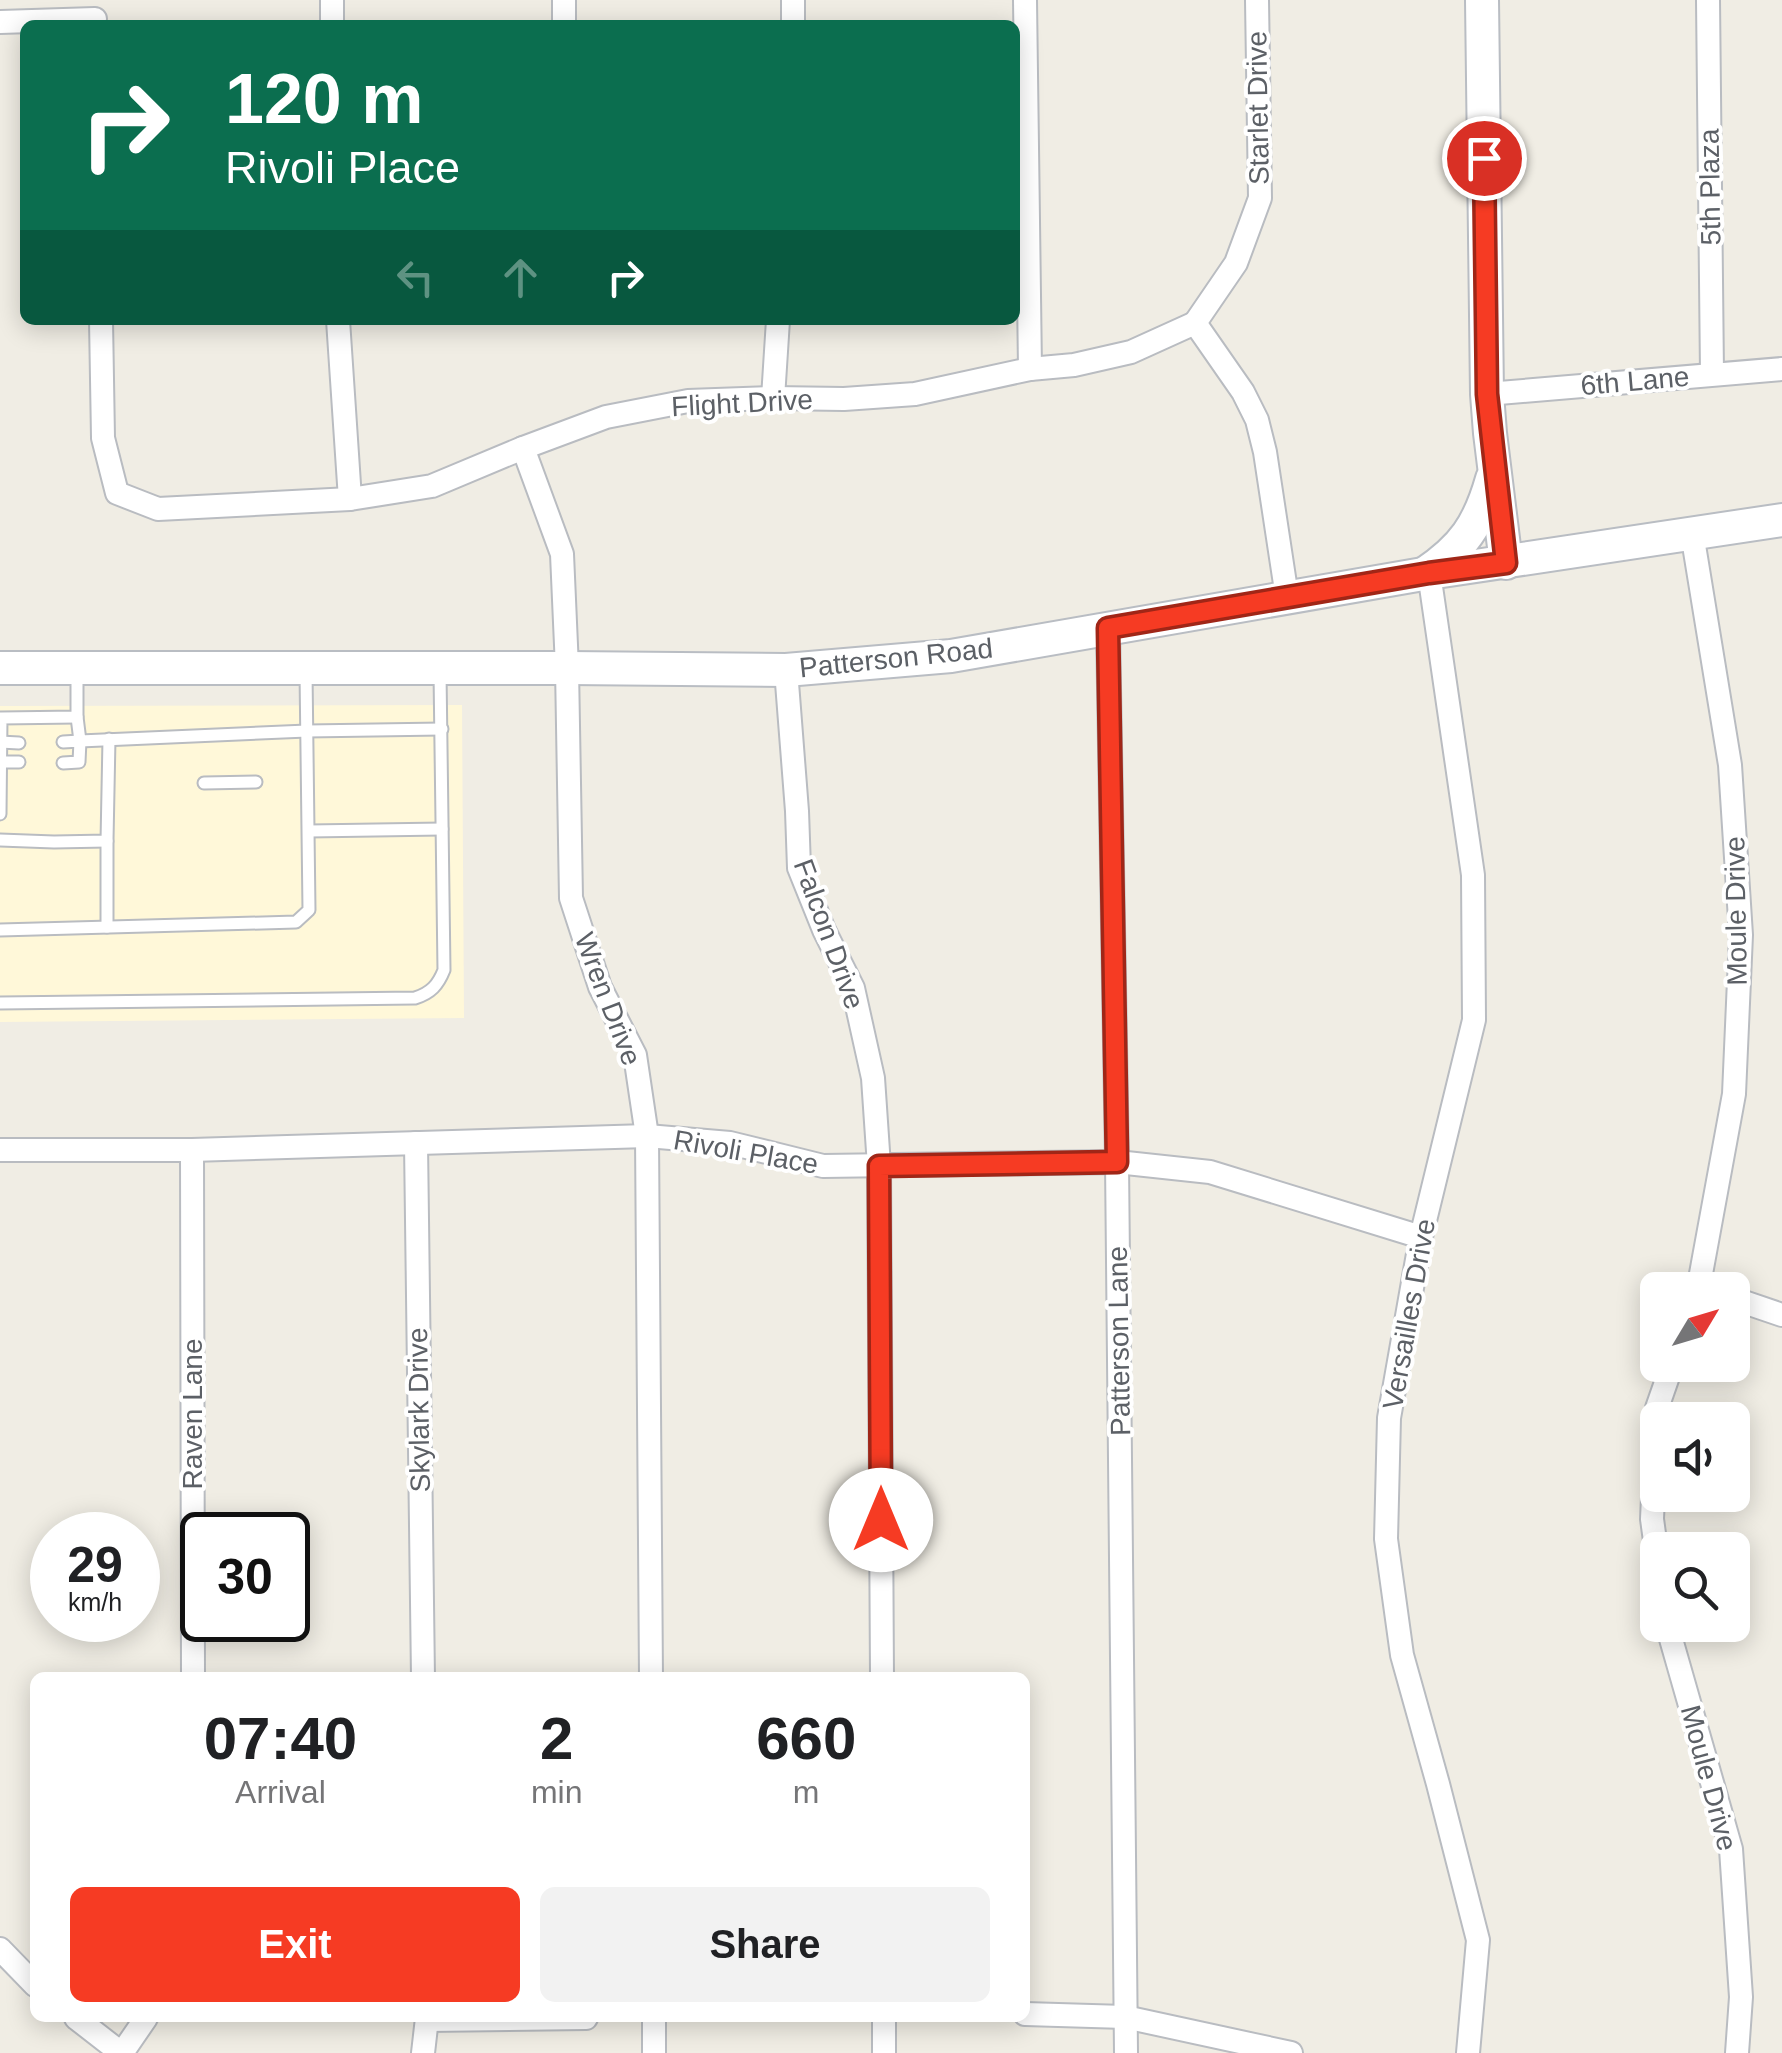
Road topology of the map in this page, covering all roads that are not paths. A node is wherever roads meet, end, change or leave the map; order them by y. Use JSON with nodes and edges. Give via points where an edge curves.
{"nodes":[{"id":1,"x":1025,"y":0,"type":"edge"},
{"id":2,"x":1257,"y":0,"type":"edge"},
{"id":3,"x":1482,"y":0,"type":"edge"},
{"id":4,"x":1708,"y":0,"type":"edge"},
{"id":5,"x":95,"y":15,"type":"edge"},
{"id":6,"x":27,"y":20,"type":"edge"},
{"id":7,"x":1194,"y":323,"type":"junction"},
{"id":8,"x":100,"y":325,"type":"edge"},
{"id":9,"x":338,"y":325,"type":"edge"},
{"id":10,"x":778,"y":325,"type":"edge"},
{"id":11,"x":1030,"y":369,"type":"junction"},
{"id":12,"x":1782,"y":369,"type":"edge"},
{"id":13,"x":1712,"y":374,"type":"junction"},
{"id":14,"x":1487,"y":394,"type":"junction"},
{"id":15,"x":772,"y":398,"type":"junction"},
{"id":16,"x":522,"y":448,"type":"junction"},
{"id":17,"x":1495,"y":470,"type":"junction"},
{"id":18,"x":350,"y":500,"type":"junction"},
{"id":19,"x":1782,"y":520,"type":"edge"},
{"id":20,"x":1692,"y":532,"type":"junction"},
{"id":21,"x":1506,"y":563,"type":"junction"},
{"id":22,"x":1426,"y":573,"type":"junction"},
{"id":23,"x":1287,"y":597,"type":"junction"},
{"id":24,"x":1108,"y":628,"type":"junction"},
{"id":25,"x":0,"y":643,"type":"edge"},
{"id":26,"x":0,"y":668,"type":"edge"},
{"id":27,"x":76,"y":668,"type":"junction"},
{"id":28,"x":140,"y":668,"type":"junction"},
{"id":29,"x":306,"y":668,"type":"junction"},
{"id":30,"x":440,"y":668,"type":"junction"},
{"id":31,"x":566,"y":668,"type":"junction"},
{"id":32,"x":786,"y":670,"type":"junction"},
{"id":33,"x":77,"y":717,"type":"junction"},
{"id":34,"x":442,"y":729,"type":"junction"},
{"id":35,"x":307,"y":731,"type":"junction"},
{"id":36,"x":109,"y":739,"type":"junction"},
{"id":37,"x":80,"y":740,"type":"junction"},
{"id":38,"x":0,"y":742,"type":"edge"},
{"id":39,"x":64,"y":742,"type":"dead end"},
{"id":40,"x":19,"y":743,"type":"dead end"},
{"id":41,"x":1,"y":762,"type":"edge"},
{"id":42,"x":20,"y":762,"type":"dead end"},
{"id":43,"x":63,"y":762,"type":"dead end"},
{"id":44,"x":256,"y":782,"type":"dead end"},
{"id":45,"x":204,"y":783,"type":"dead end"},
{"id":46,"x":0,"y":816,"type":"edge"},
{"id":47,"x":442,"y":829,"type":"junction"},
{"id":48,"x":309,"y":831,"type":"junction"},
{"id":49,"x":0,"y":840,"type":"edge"},
{"id":50,"x":107,"y":841,"type":"junction"},
{"id":51,"x":107,"y":927,"type":"junction"},
{"id":52,"x":0,"y":930,"type":"edge"},
{"id":53,"x":0,"y":1003,"type":"edge"},
{"id":54,"x":647,"y":1136,"type":"junction"},
{"id":55,"x":416,"y":1143,"type":"junction"},
{"id":56,"x":0,"y":1150,"type":"edge"},
{"id":57,"x":192,"y":1150,"type":"junction"},
{"id":58,"x":1117,"y":1162,"type":"junction"},
{"id":59,"x":879,"y":1166,"type":"junction"},
{"id":60,"x":1421,"y":1238,"type":"junction"},
{"id":61,"x":1705,"y":1272,"type":"edge"},
{"id":62,"x":1750,"y":1304,"type":"edge"},
{"id":63,"x":1782,"y":1316,"type":"edge"},
{"id":64,"x":1666,"y":1382,"type":"edge"},
{"id":65,"x":1654,"y":1532,"type":"edge"},
{"id":66,"x":1672,"y":1642,"type":"edge"},
{"id":67,"x":193,"y":1672,"type":"edge"},
{"id":68,"x":423,"y":1672,"type":"edge"},
{"id":69,"x":651,"y":1672,"type":"edge"},
{"id":70,"x":882,"y":1672,"type":"edge"},
{"id":71,"x":0,"y":1949,"type":"edge"},
{"id":72,"x":30,"y":1980,"type":"edge"},
{"id":73,"x":1030,"y":2014,"type":"edge"},
{"id":74,"x":1125,"y":2017,"type":"junction"},
{"id":75,"x":81,"y":2022,"type":"edge"},
{"id":76,"x":143,"y":2022,"type":"edge"},
{"id":77,"x":427,"y":2022,"type":"edge"},
{"id":78,"x":654,"y":2022,"type":"edge"},
{"id":79,"x":884,"y":2022,"type":"edge"},
{"id":80,"x":122,"y":2053,"type":"edge"},
{"id":81,"x":423,"y":2053,"type":"edge"},
{"id":82,"x":654,"y":2053,"type":"edge"},
{"id":83,"x":884,"y":2053,"type":"edge"},
{"id":84,"x":1126,"y":2053,"type":"edge"},
{"id":85,"x":1292,"y":2053,"type":"edge"},
{"id":86,"x":1468,"y":2053,"type":"edge"},
{"id":87,"x":1738,"y":2053,"type":"edge"}],
"edges":[{"from":1,"to":11,"type":"street"},
{"from":2,"to":7,"type":"street","name":"Starlet Drive","via":[[1260,198],[1236,263]]},
{"from":3,"to":14,"type":"main road"},
{"from":4,"to":13,"type":"street","name":"5th Plaza"},
{"from":5,"to":6,"type":"street"},
{"from":7,"to":11,"type":"street","name":"Flight Drive","via":[[1131,352]]},
{"from":7,"to":23,"type":"street","via":[[1257,420]]},
{"from":8,"to":18,"type":"street","name":"Flight Drive","via":[[103,438],[117,493],[158,509]]},
{"from":9,"to":18,"type":"street"},
{"from":10,"to":15,"type":"street"},
{"from":11,"to":15,"type":"street","name":"Flight Drive","via":[[915,394]]},
{"from":12,"to":13,"type":"street","name":"6th Lane"},
{"from":13,"to":14,"type":"street","name":"6th Lane"},
{"from":14,"to":17,"type":"main road"},
{"from":15,"to":16,"type":"street","name":"Flight Drive","via":[[688,401],[606,417]]},
{"from":16,"to":18,"type":"street","name":"Flight Drive","via":[[432,486]]},
{"from":16,"to":31,"type":"street","name":"Wren Drive","via":[[562,554]]},
{"from":17,"to":21,"type":"main road"},
{"from":17,"to":22,"type":"main road","via":[[1473,529]]},
{"from":19,"to":20,"type":"main road","name":"Patterson Road"},
{"from":20,"to":21,"type":"main road","name":"Patterson Road"},
{"from":20,"to":61,"type":"street","name":"Moule Drive","via":[[1730,765],[1741,935],[1734,1094]]},
{"from":21,"to":22,"type":"main road","name":"Patterson Road"},
{"from":22,"to":23,"type":"main road","name":"Patterson Road"},
{"from":22,"to":60,"type":"street","name":"Versailles Drive","via":[[1473,875],[1474,1020]]},
{"from":23,"to":24,"type":"main road","name":"Patterson Road"},
{"from":24,"to":32,"type":"main road","name":"Patterson Road","via":[[950,656]]},
{"from":24,"to":58,"type":"street","name":"Patterson Lane"},
{"from":25,"to":28,"type":"main road","via":[[12,651],[132,654]]},
{"from":26,"to":27,"type":"main road","name":"Patterson Road"},
{"from":27,"to":28,"type":"main road","name":"Patterson Road"},
{"from":27,"to":33,"type":"lane"},
{"from":28,"to":29,"type":"main road","name":"Patterson Road"},
{"from":29,"to":30,"type":"main road","name":"Patterson Road"},
{"from":29,"to":35,"type":"lane"},
{"from":30,"to":31,"type":"main road","name":"Patterson Road"},
{"from":30,"to":34,"type":"lane"},
{"from":31,"to":32,"type":"main road","name":"Patterson Road"},
{"from":31,"to":54,"type":"street","name":"Wren Drive","via":[[571,898],[600,987],[635,1055]]},
{"from":32,"to":59,"type":"street","name":"Falcon Drive","via":[[799,868],[854,988],[873,1078]]},
{"from":33,"to":37,"type":"lane"},
{"from":33,"to":38,"type":"lane","via":[[1,718]]},
{"from":34,"to":35,"type":"lane"},
{"from":34,"to":47,"type":"lane"},
{"from":35,"to":36,"type":"lane"},
{"from":35,"to":48,"type":"lane"},
{"from":36,"to":37,"type":"lane"},
{"from":36,"to":50,"type":"lane"},
{"from":37,"to":39,"type":"lane"},
{"from":37,"to":43,"type":"lane","via":[[79,762]]},
{"from":38,"to":40,"type":"lane"},
{"from":38,"to":41,"type":"lane"},
{"from":41,"to":42,"type":"lane"},
{"from":41,"to":46,"type":"lane"},
{"from":44,"to":45,"type":"lane"},
{"from":47,"to":48,"type":"lane"},
{"from":47,"to":53,"type":"lane","via":[[444,970],[424,995]]},
{"from":48,"to":51,"type":"lane","via":[[309,910],[296,922]]},
{"from":49,"to":50,"type":"lane"},
{"from":50,"to":51,"type":"lane"},
{"from":51,"to":52,"type":"lane"},
{"from":54,"to":55,"type":"street","name":"Rivoli Place"},
{"from":54,"to":59,"type":"street","name":"Rivoli Place","via":[[730,1144],[823,1166]]},
{"from":54,"to":69,"type":"street","name":"Wren Drive"},
{"from":55,"to":57,"type":"street","name":"Rivoli Place"},
{"from":55,"to":68,"type":"street","name":"Skylark Drive"},
{"from":56,"to":57,"type":"street","name":"Rivoli Place"},
{"from":57,"to":67,"type":"street","name":"Raven Lane"},
{"from":58,"to":59,"type":"street","name":"Rivoli Place"},
{"from":58,"to":60,"type":"street","name":"Rivoli Place","via":[[1210,1172]]},
{"from":58,"to":74,"type":"street","name":"Patterson Lane"},
{"from":59,"to":70,"type":"street","name":"Falcon Drive"},
{"from":60,"to":86,"type":"street","name":"Versailles Drive","via":[[1389,1418],[1386,1539],[1402,1655],[1478,1940]]},
{"from":62,"to":63,"type":"street"},
{"from":64,"to":65,"type":"street","via":[[1657,1408]]},
{"from":66,"to":87,"type":"street","name":"Moule Drive","via":[[1731,1850]]},
{"from":71,"to":72,"type":"street"},
{"from":73,"to":74,"type":"street"},
{"from":74,"to":84,"type":"street","name":"Patterson Lane"},
{"from":74,"to":85,"type":"street"},
{"from":75,"to":80,"type":"street"},
{"from":76,"to":80,"type":"street"},
{"from":77,"to":81,"type":"street"},
{"from":78,"to":82,"type":"street"},
{"from":79,"to":83,"type":"street"}]}
